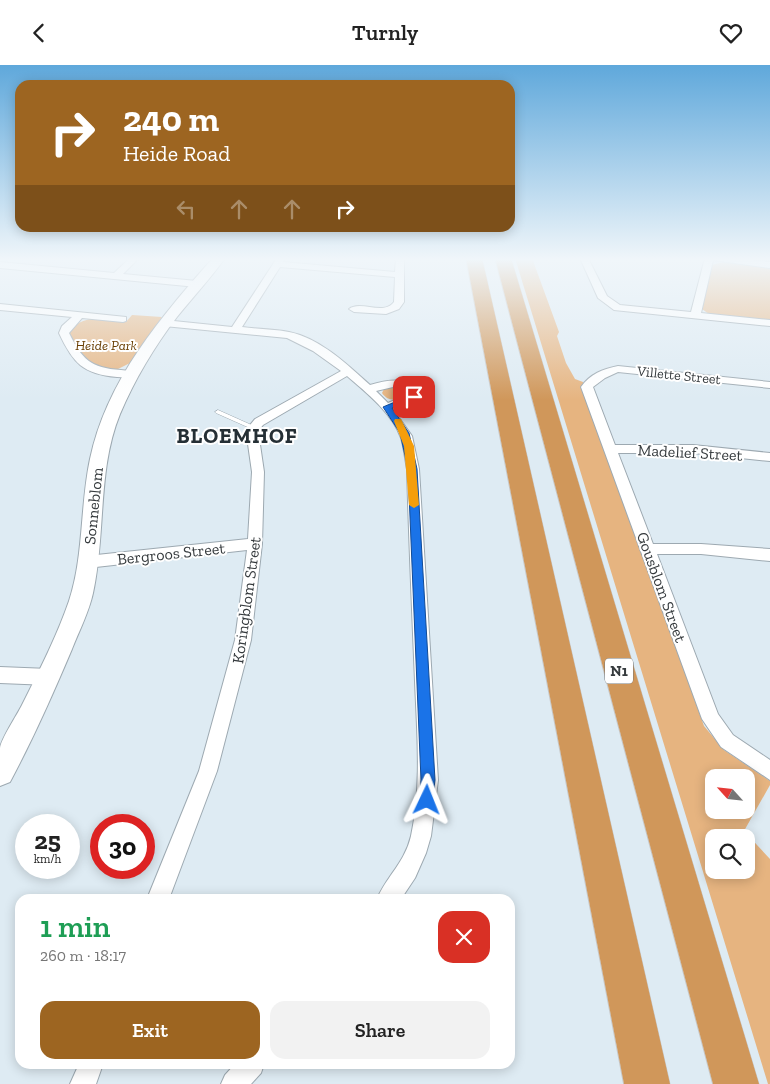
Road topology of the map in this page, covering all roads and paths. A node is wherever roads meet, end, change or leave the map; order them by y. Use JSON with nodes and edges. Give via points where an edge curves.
{"nodes":[{"id":1,"x":179,"y":306,"type":"edge"},
{"id":2,"x":251,"y":306,"type":"edge"},
{"id":3,"x":396,"y":306,"type":"edge"},
{"id":4,"x":484,"y":306,"type":"edge"},
{"id":5,"x":516,"y":306,"type":"edge"},
{"id":6,"x":611,"y":306,"type":"edge"},
{"id":7,"x":698,"y":306,"type":"edge"},
{"id":8,"x":0,"y":307,"type":"edge"},
{"id":9,"x":354,"y":309,"type":"dead end"},
{"id":10,"x":80,"y":315,"type":"junction"},
{"id":11,"x":695,"y":316,"type":"junction"},
{"id":12,"x":123,"y":319,"type":"dead end"},
{"id":13,"x":164,"y":323,"type":"junction"},
{"id":14,"x":770,"y":323,"type":"edge"},
{"id":15,"x":235,"y":330,"type":"junction"},
{"id":16,"x":347,"y":372,"type":"junction"},
{"id":17,"x":130,"y":374,"type":"junction"},
{"id":18,"x":590,"y":381,"type":"joint"},
{"id":19,"x":770,"y":385,"type":"edge"},
{"id":20,"x":370,"y":389,"type":"junction"},
{"id":21,"x":387,"y":407,"type":"junction"},
{"id":22,"x":218,"y":412,"type":"dead end"},
{"id":23,"x":254,"y":428,"type":"junction"},
{"id":24,"x":611,"y":449,"type":"junction"},
{"id":25,"x":770,"y":457,"type":"edge"},
{"id":26,"x":255,"y":544,"type":"junction"},
{"id":27,"x":648,"y":549,"type":"junction"},
{"id":28,"x":770,"y":555,"type":"edge"},
{"id":29,"x":88,"y":562,"type":"junction"},
{"id":30,"x":0,"y":675,"type":"edge"},
{"id":31,"x":49,"y":677,"type":"junction"},
{"id":32,"x":770,"y":771,"type":"edge"},
{"id":33,"x":0,"y":773,"type":"edge"},
{"id":34,"x":160,"y":894,"type":"edge"},
{"id":35,"x":392,"y":894,"type":"edge"},
{"id":36,"x":89,"y":1069,"type":"edge"},
{"id":37,"x":248,"y":1069,"type":"edge"},
{"id":38,"x":83,"y":1084,"type":"edge"},
{"id":39,"x":234,"y":1084,"type":"edge"},
{"id":40,"x":648,"y":1084,"type":"edge"},
{"id":41,"x":736,"y":1084,"type":"edge"}],
"edges":[{"from":1,"to":13,"type":"street","name":"Sonneblom"},
{"from":2,"to":15,"type":"street"},
{"from":3,"to":9,"type":"street","via":[[381,311]]},
{"from":4,"to":40,"type":"highway"},
{"from":5,"to":41,"type":"highway","number":"N1"},
{"from":6,"to":11,"type":"street","via":[[626,310]]},
{"from":7,"to":11,"type":"street"},
{"from":8,"to":10,"type":"street"},
{"from":10,"to":12,"type":"street"},
{"from":10,"to":17,"type":"street","via":[[64,333],[83,363],[96,371]]},
{"from":11,"to":14,"type":"street"},
{"from":13,"to":15,"type":"street"},
{"from":13,"to":17,"type":"street","name":"Sonneblom"},
{"from":15,"to":16,"type":"street","via":[[299,338]]},
{"from":16,"to":20,"type":"street"},
{"from":16,"to":23,"type":"street","via":[[259,422]]},
{"from":17,"to":29,"type":"street","name":"Sonneblom","via":[[110,418],[96,472]]},
{"from":18,"to":19,"type":"street","name":"Villette Street","via":[[618,369]]},
{"from":18,"to":24,"type":"street","name":"Gousblom Street","via":[[587,387]]},
{"from":20,"to":21,"type":"street"},
{"from":20,"to":21,"type":"street","via":[[393,382],[404,384],[415,392],[414,397]]},
{"from":21,"to":35,"type":"street","via":[[405,433],[412,469],[428,780],[416,853]]},
{"from":22,"to":23,"type":"lane"},
{"from":23,"to":26,"type":"street","name":"Koringblom Street","via":[[252,434],[258,472]]},
{"from":24,"to":25,"type":"street","name":"Madelief Street","via":[[693,449]]},
{"from":24,"to":27,"type":"street","name":"Gousblom Street"},
{"from":26,"to":29,"type":"street","name":"Bergroos Street"},
{"from":26,"to":34,"type":"street","name":"Koringblom Street","via":[[243,640],[228,703],[208,771]]},
{"from":27,"to":28,"type":"street","via":[[711,549]]},
{"from":27,"to":32,"type":"street","name":"Gousblom Street","via":[[711,719],[728,741]]},
{"from":29,"to":31,"type":"street","name":"Sonneblom","via":[[81,595]]},
{"from":30,"to":31,"type":"street"},
{"from":31,"to":33,"type":"street","name":"Sonneblom"},
{"from":36,"to":38,"type":"street"},
{"from":37,"to":39,"type":"street"}]}
